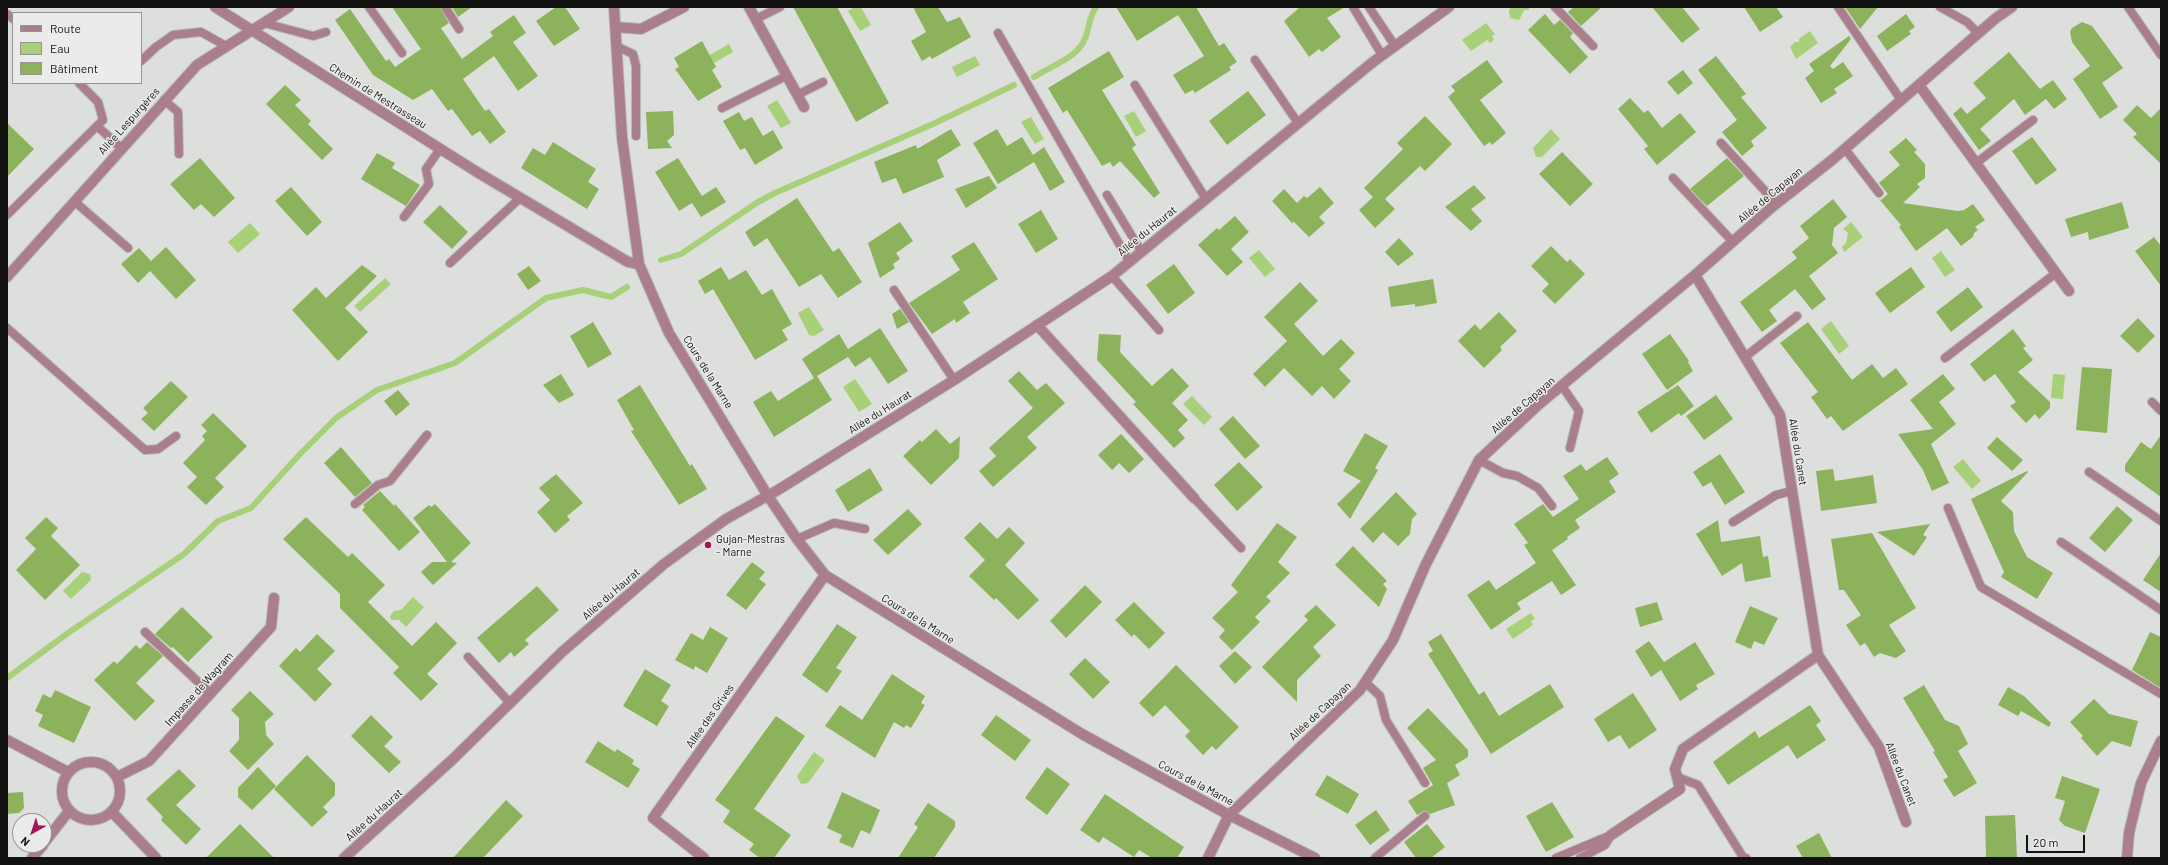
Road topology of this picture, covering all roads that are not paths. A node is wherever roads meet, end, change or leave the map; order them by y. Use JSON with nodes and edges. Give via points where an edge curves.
{"nodes":[{"id":1,"x":215,"y":7,"type":"edge"},
{"id":2,"x":289,"y":7,"type":"edge"},
{"id":3,"x":370,"y":7,"type":"edge"},
{"id":4,"x":445,"y":7,"type":"edge"},
{"id":5,"x":614,"y":7,"type":"edge"},
{"id":6,"x":684,"y":7,"type":"edge"},
{"id":7,"x":749,"y":7,"type":"edge"},
{"id":8,"x":780,"y":7,"type":"edge"},
{"id":9,"x":1353,"y":7,"type":"edge"},
{"id":10,"x":1369,"y":7,"type":"edge"},
{"id":11,"x":1448,"y":7,"type":"edge"},
{"id":12,"x":1555,"y":7,"type":"edge"},
{"id":13,"x":1838,"y":7,"type":"edge"},
{"id":14,"x":1940,"y":7,"type":"edge"},
{"id":15,"x":2012,"y":7,"type":"edge"},
{"id":16,"x":2128,"y":7,"type":"edge"},
{"id":17,"x":756,"y":20,"type":"junction"},
{"id":18,"x":264,"y":23,"type":"junction"},
{"id":19,"x":615,"y":27,"type":"junction"},
{"id":20,"x":459,"y":29,"type":"dead end"},
{"id":21,"x":251,"y":31,"type":"junction"},
{"id":22,"x":326,"y":32,"type":"dead end"},
{"id":23,"x":998,"y":33,"type":"dead end"},
{"id":24,"x":1978,"y":33,"type":"junction"},
{"id":25,"x":226,"y":46,"type":"junction"},
{"id":26,"x":616,"y":46,"type":"junction"},
{"id":27,"x":1395,"y":46,"type":"junction"},
{"id":28,"x":1593,"y":46,"type":"dead end"},
{"id":29,"x":402,"y":53,"type":"dead end"},
{"id":30,"x":1382,"y":55,"type":"junction"},
{"id":31,"x":2161,"y":55,"type":"edge"},
{"id":32,"x":142,"y":60,"type":"edge"},
{"id":33,"x":1255,"y":60,"type":"dead end"},
{"id":34,"x":786,"y":76,"type":"junction"},
{"id":35,"x":822,"y":82,"type":"dead end"},
{"id":36,"x":80,"y":84,"type":"edge"},
{"id":37,"x":1919,"y":84,"type":"junction"},
{"id":38,"x":1136,"y":85,"type":"dead end"},
{"id":39,"x":797,"y":95,"type":"junction"},
{"id":40,"x":164,"y":100,"type":"junction"},
{"id":41,"x":1901,"y":100,"type":"junction"},
{"id":42,"x":804,"y":107,"type":"dead end"},
{"id":43,"x":722,"y":108,"type":"dead end"},
{"id":44,"x":2033,"y":120,"type":"dead end"},
{"id":45,"x":1298,"y":124,"type":"junction"},
{"id":46,"x":97,"y":126,"type":"junction"},
{"id":47,"x":636,"y":136,"type":"dead end"},
{"id":48,"x":1721,"y":143,"type":"dead end"},
{"id":49,"x":121,"y":148,"type":"junction"},
{"id":50,"x":440,"y":149,"type":"junction"},
{"id":51,"x":1845,"y":149,"type":"junction"},
{"id":52,"x":179,"y":154,"type":"dead end"},
{"id":53,"x":1976,"y":163,"type":"junction"},
{"id":54,"x":1673,"y":178,"type":"dead end"},
{"id":55,"x":1878,"y":194,"type":"dead end"},
{"id":56,"x":1107,"y":195,"type":"dead end"},
{"id":57,"x":520,"y":198,"type":"junction"},
{"id":58,"x":1206,"y":199,"type":"junction"},
{"id":59,"x":74,"y":201,"type":"junction"},
{"id":60,"x":1777,"y":204,"type":"junction"},
{"id":61,"x":7,"y":215,"type":"edge"},
{"id":62,"x":404,"y":218,"type":"dead end"},
{"id":63,"x":1733,"y":242,"type":"junction"},
{"id":64,"x":128,"y":248,"type":"dead end"},
{"id":65,"x":1141,"y":251,"type":"junction"},
{"id":66,"x":1129,"y":261,"type":"junction"},
{"id":67,"x":450,"y":263,"type":"dead end"},
{"id":68,"x":639,"y":264,"type":"junction"},
{"id":69,"x":2056,"y":273,"type":"junction"},
{"id":70,"x":1695,"y":275,"type":"junction"},
{"id":71,"x":1112,"y":276,"type":"junction"},
{"id":72,"x":7,"y":277,"type":"edge"},
{"id":73,"x":894,"y":290,"type":"dead end"},
{"id":74,"x":2069,"y":292,"type":"dead end"},
{"id":75,"x":1797,"y":316,"type":"dead end"},
{"id":76,"x":1037,"y":325,"type":"junction"},
{"id":77,"x":7,"y":328,"type":"edge"},
{"id":78,"x":1159,"y":330,"type":"dead end"},
{"id":79,"x":1745,"y":357,"type":"junction"},
{"id":80,"x":1945,"y":358,"type":"dead end"},
{"id":81,"x":954,"y":380,"type":"junction"},
{"id":82,"x":1562,"y":386,"type":"junction"},
{"id":83,"x":2152,"y":402,"type":"dead end"},
{"id":84,"x":2161,"y":411,"type":"edge"},
{"id":85,"x":427,"y":435,"type":"dead end"},
{"id":86,"x":176,"y":436,"type":"dead end"},
{"id":87,"x":1570,"y":448,"type":"dead end"},
{"id":88,"x":1479,"y":460,"type":"junction"},
{"id":89,"x":2089,"y":472,"type":"dead end"},
{"id":90,"x":1792,"y":491,"type":"junction"},
{"id":91,"x":768,"y":496,"type":"junction"},
{"id":92,"x":1194,"y":498,"type":"joint"},
{"id":93,"x":355,"y":504,"type":"dead end"},
{"id":94,"x":1552,"y":506,"type":"dead end"},
{"id":95,"x":1948,"y":508,"type":"dead end"},
{"id":96,"x":2161,"y":521,"type":"edge"},
{"id":97,"x":1733,"y":522,"type":"dead end"},
{"id":98,"x":865,"y":529,"type":"dead end"},
{"id":99,"x":796,"y":539,"type":"junction"},
{"id":100,"x":2061,"y":542,"type":"dead end"},
{"id":101,"x":1241,"y":548,"type":"dead end"},
{"id":102,"x":824,"y":575,"type":"junction"},
{"id":103,"x":274,"y":598,"type":"dead end"},
{"id":104,"x":2161,"y":610,"type":"edge"},
{"id":105,"x":145,"y":632,"type":"dead end"},
{"id":106,"x":1818,"y":655,"type":"junction"},
{"id":107,"x":468,"y":657,"type":"dead end"},
{"id":108,"x":1365,"y":682,"type":"junction"},
{"id":109,"x":211,"y":694,"type":"junction"},
{"id":110,"x":2161,"y":694,"type":"edge"},
{"id":111,"x":510,"y":703,"type":"junction"},
{"id":112,"x":7,"y":740,"type":"edge"},
{"id":113,"x":2161,"y":741,"type":"edge"},
{"id":114,"x":68,"y":772,"type":"junction"},
{"id":115,"x":117,"y":777,"type":"junction"},
{"id":116,"x":1677,"y":777,"type":"junction"},
{"id":117,"x":1425,"y":783,"type":"dead end"},
{"id":118,"x":69,"y":811,"type":"junction"},
{"id":119,"x":112,"y":812,"type":"junction"},
{"id":120,"x":1229,"y":814,"type":"junction"},
{"id":121,"x":1425,"y":816,"type":"dead end"},
{"id":122,"x":1906,"y":822,"type":"dead end"},
{"id":123,"x":52,"y":833,"type":"edge"},
{"id":124,"x":1611,"y":835,"type":"junction"},
{"id":125,"x":156,"y":858,"type":"edge"},
{"id":126,"x":344,"y":858,"type":"edge"},
{"id":127,"x":704,"y":858,"type":"edge"},
{"id":128,"x":1208,"y":858,"type":"edge"},
{"id":129,"x":1315,"y":858,"type":"edge"},
{"id":130,"x":1375,"y":858,"type":"edge"},
{"id":131,"x":1556,"y":858,"type":"edge"},
{"id":132,"x":1580,"y":858,"type":"edge"},
{"id":133,"x":1746,"y":858,"type":"edge"},
{"id":134,"x":2127,"y":858,"type":"edge"}],
"edges":[{"from":1,"to":21,"type":"street","name":"Chemin de Mestrasseau"},
{"from":2,"to":18,"type":"street","name":"Allée Lespurgères"},
{"from":3,"to":29,"type":"lane"},
{"from":4,"to":20,"type":"lane"},
{"from":5,"to":19,"type":"street","name":"Cours de la Marne"},
{"from":6,"to":19,"type":"street","via":[[641,29]]},
{"from":7,"to":17,"type":"street"},
{"from":8,"to":17,"type":"lane"},
{"from":9,"to":30,"type":"lane"},
{"from":10,"to":27,"type":"lane"},
{"from":11,"to":27,"type":"street","name":"Allée du Haurat"},
{"from":12,"to":28,"type":"lane"},
{"from":13,"to":41,"type":"lane"},
{"from":14,"to":24,"type":"lane","via":[[1967,22]]},
{"from":15,"to":24,"type":"street","name":"Allée de Capayan"},
{"from":16,"to":31,"type":"lane"},
{"from":17,"to":34,"type":"street"},
{"from":18,"to":21,"type":"street","name":"Allée Lespurgères"},
{"from":18,"to":22,"type":"lane","via":[[313,36]]},
{"from":19,"to":26,"type":"street","name":"Cours de la Marne"},
{"from":21,"to":25,"type":"street","name":"Allée Lespurgères"},
{"from":21,"to":50,"type":"street","name":"Chemin de Mestrasseau"},
{"from":23,"to":66,"type":"lane"},
{"from":24,"to":37,"type":"street","name":"Allée de Capayan"},
{"from":25,"to":32,"type":"lane","via":[[201,32],[179,34],[156,46]]},
{"from":25,"to":40,"type":"street","name":"Allée Lespurgères","via":[[197,65]]},
{"from":26,"to":47,"type":"lane","via":[[633,54],[636,66]]},
{"from":26,"to":68,"type":"street","name":"Cours de la Marne","via":[[622,137]]},
{"from":27,"to":30,"type":"street","name":"Allée du Haurat"},
{"from":30,"to":45,"type":"street","name":"Allée du Haurat"},
{"from":33,"to":45,"type":"lane"},
{"from":34,"to":39,"type":"street"},
{"from":34,"to":43,"type":"lane"},
{"from":35,"to":39,"type":"lane"},
{"from":36,"to":46,"type":"lane","via":[[98,102],[103,120]]},
{"from":37,"to":41,"type":"street","name":"Allée de Capayan"},
{"from":37,"to":53,"type":"street"},
{"from":38,"to":58,"type":"lane"},
{"from":39,"to":42,"type":"street"},
{"from":40,"to":49,"type":"street","name":"Allée Lespurgères"},
{"from":40,"to":52,"type":"lane","via":[[178,112]]},
{"from":41,"to":51,"type":"street","name":"Allée de Capayan"},
{"from":44,"to":53,"type":"lane"},
{"from":45,"to":58,"type":"street","name":"Allée du Haurat"},
{"from":46,"to":49,"type":"lane"},
{"from":46,"to":61,"type":"lane"},
{"from":48,"to":60,"type":"lane"},
{"from":49,"to":59,"type":"street","name":"Allée Lespurgères"},
{"from":50,"to":57,"type":"street","name":"Chemin de Mestrasseau"},
{"from":50,"to":62,"type":"lane","via":[[426,169],[429,184]]},
{"from":51,"to":55,"type":"lane"},
{"from":51,"to":60,"type":"street","name":"Allée de Capayan"},
{"from":53,"to":69,"type":"street"},
{"from":54,"to":63,"type":"lane"},
{"from":56,"to":65,"type":"lane"},
{"from":57,"to":67,"type":"lane"},
{"from":57,"to":68,"type":"street","name":"Chemin de Mestrasseau","via":[[628,262]]},
{"from":58,"to":65,"type":"street","name":"Allée du Haurat"},
{"from":59,"to":64,"type":"lane"},
{"from":59,"to":72,"type":"street","name":"Allée Lespurgères"},
{"from":60,"to":63,"type":"street","name":"Allée de Capayan"},
{"from":63,"to":70,"type":"street","name":"Allée de Capayan"},
{"from":65,"to":66,"type":"street","name":"Allée du Haurat"},
{"from":66,"to":71,"type":"street","name":"Allée du Haurat"},
{"from":68,"to":91,"type":"street","name":"Cours de la Marne","via":[[669,333]]},
{"from":69,"to":74,"type":"street"},
{"from":69,"to":80,"type":"lane"},
{"from":70,"to":79,"type":"street","name":"Allée du Canet"},
{"from":70,"to":82,"type":"street","name":"Allée de Capayan"},
{"from":71,"to":76,"type":"street","name":"Allée du Haurat"},
{"from":71,"to":78,"type":"lane"},
{"from":73,"to":81,"type":"lane"},
{"from":75,"to":79,"type":"lane"},
{"from":76,"to":81,"type":"street","name":"Allée du Haurat"},
{"from":76,"to":92,"type":"street"},
{"from":77,"to":86,"type":"lane","via":[[145,450],[158,449]]},
{"from":79,"to":90,"type":"street","name":"Allée du Canet","via":[[1780,415]]},
{"from":81,"to":91,"type":"street","name":"Allée du Haurat"},
{"from":82,"to":87,"type":"lane","via":[[1579,411]]},
{"from":82,"to":88,"type":"street","name":"Allée de Capayan"},
{"from":83,"to":84,"type":"lane"},
{"from":85,"to":93,"type":"lane","via":[[390,481],[378,485]]},
{"from":88,"to":94,"type":"lane","via":[[1538,488]]},
{"from":88,"to":108,"type":"street","name":"Allée de Capayan","via":[[1425,566],[1393,640]]},
{"from":89,"to":96,"type":"lane"},
{"from":90,"to":97,"type":"lane","via":[[1776,494]]},
{"from":90,"to":106,"type":"street","name":"Allée du Canet"},
{"from":91,"to":99,"type":"street","name":"Cours de la Marne"},
{"from":91,"to":111,"type":"street","name":"Allée du Haurat","via":[[726,519],[664,564],[562,652]]},
{"from":92,"to":101,"type":"lane"},
{"from":95,"to":110,"type":"lane","via":[[1980,587]]},
{"from":98,"to":99,"type":"lane","via":[[834,523]]},
{"from":99,"to":102,"type":"street","name":"Cours de la Marne"},
{"from":100,"to":104,"type":"lane"},
{"from":102,"to":120,"type":"street","name":"Cours de la Marne","via":[[1082,734]]},
{"from":102,"to":127,"type":"street","name":"Allée des Grives","via":[[653,818]]},
{"from":103,"to":109,"type":"street","name":"Impasse de Wagram","via":[[271,628]]},
{"from":105,"to":109,"type":"lane"},
{"from":106,"to":116,"type":"street","via":[[1683,749],[1675,769]]},
{"from":106,"to":122,"type":"street","name":"Allée du Canet","via":[[1879,747]]},
{"from":107,"to":111,"type":"lane"},
{"from":108,"to":117,"type":"lane","via":[[1380,696],[1386,720]]},
{"from":108,"to":120,"type":"street","name":"Allée de Capayan","via":[[1360,690]]},
{"from":109,"to":115,"type":"street","name":"Impasse de Wagram","via":[[149,762]]},
{"from":111,"to":126,"type":"street","name":"Allée du Haurat","via":[[453,759]]},
{"from":112,"to":114,"type":"street"},
{"from":113,"to":134,"type":"street","via":[[2141,783],[2129,833]]},
{"from":114,"to":115,"type":"street","via":[[77,764],[90,761],[103,763],[114,771]]},
{"from":114,"to":118,"type":"street","via":[[62,784],[62,797]]},
{"from":115,"to":119,"type":"street","via":[[121,796]]},
{"from":116,"to":124,"type":"street","via":[[1680,789]]},
{"from":116,"to":133,"type":"lane","via":[[1698,785]]},
{"from":118,"to":119,"type":"street","via":[[82,820],[96,820]]},
{"from":118,"to":123,"type":"street"},
{"from":119,"to":125,"type":"street"},
{"from":120,"to":128,"type":"street"},
{"from":120,"to":129,"type":"street","name":"Cours de la Marne"},
{"from":121,"to":130,"type":"lane"},
{"from":124,"to":131,"type":"lane"},
{"from":124,"to":132,"type":"lane","via":[[1605,845]]}]}
